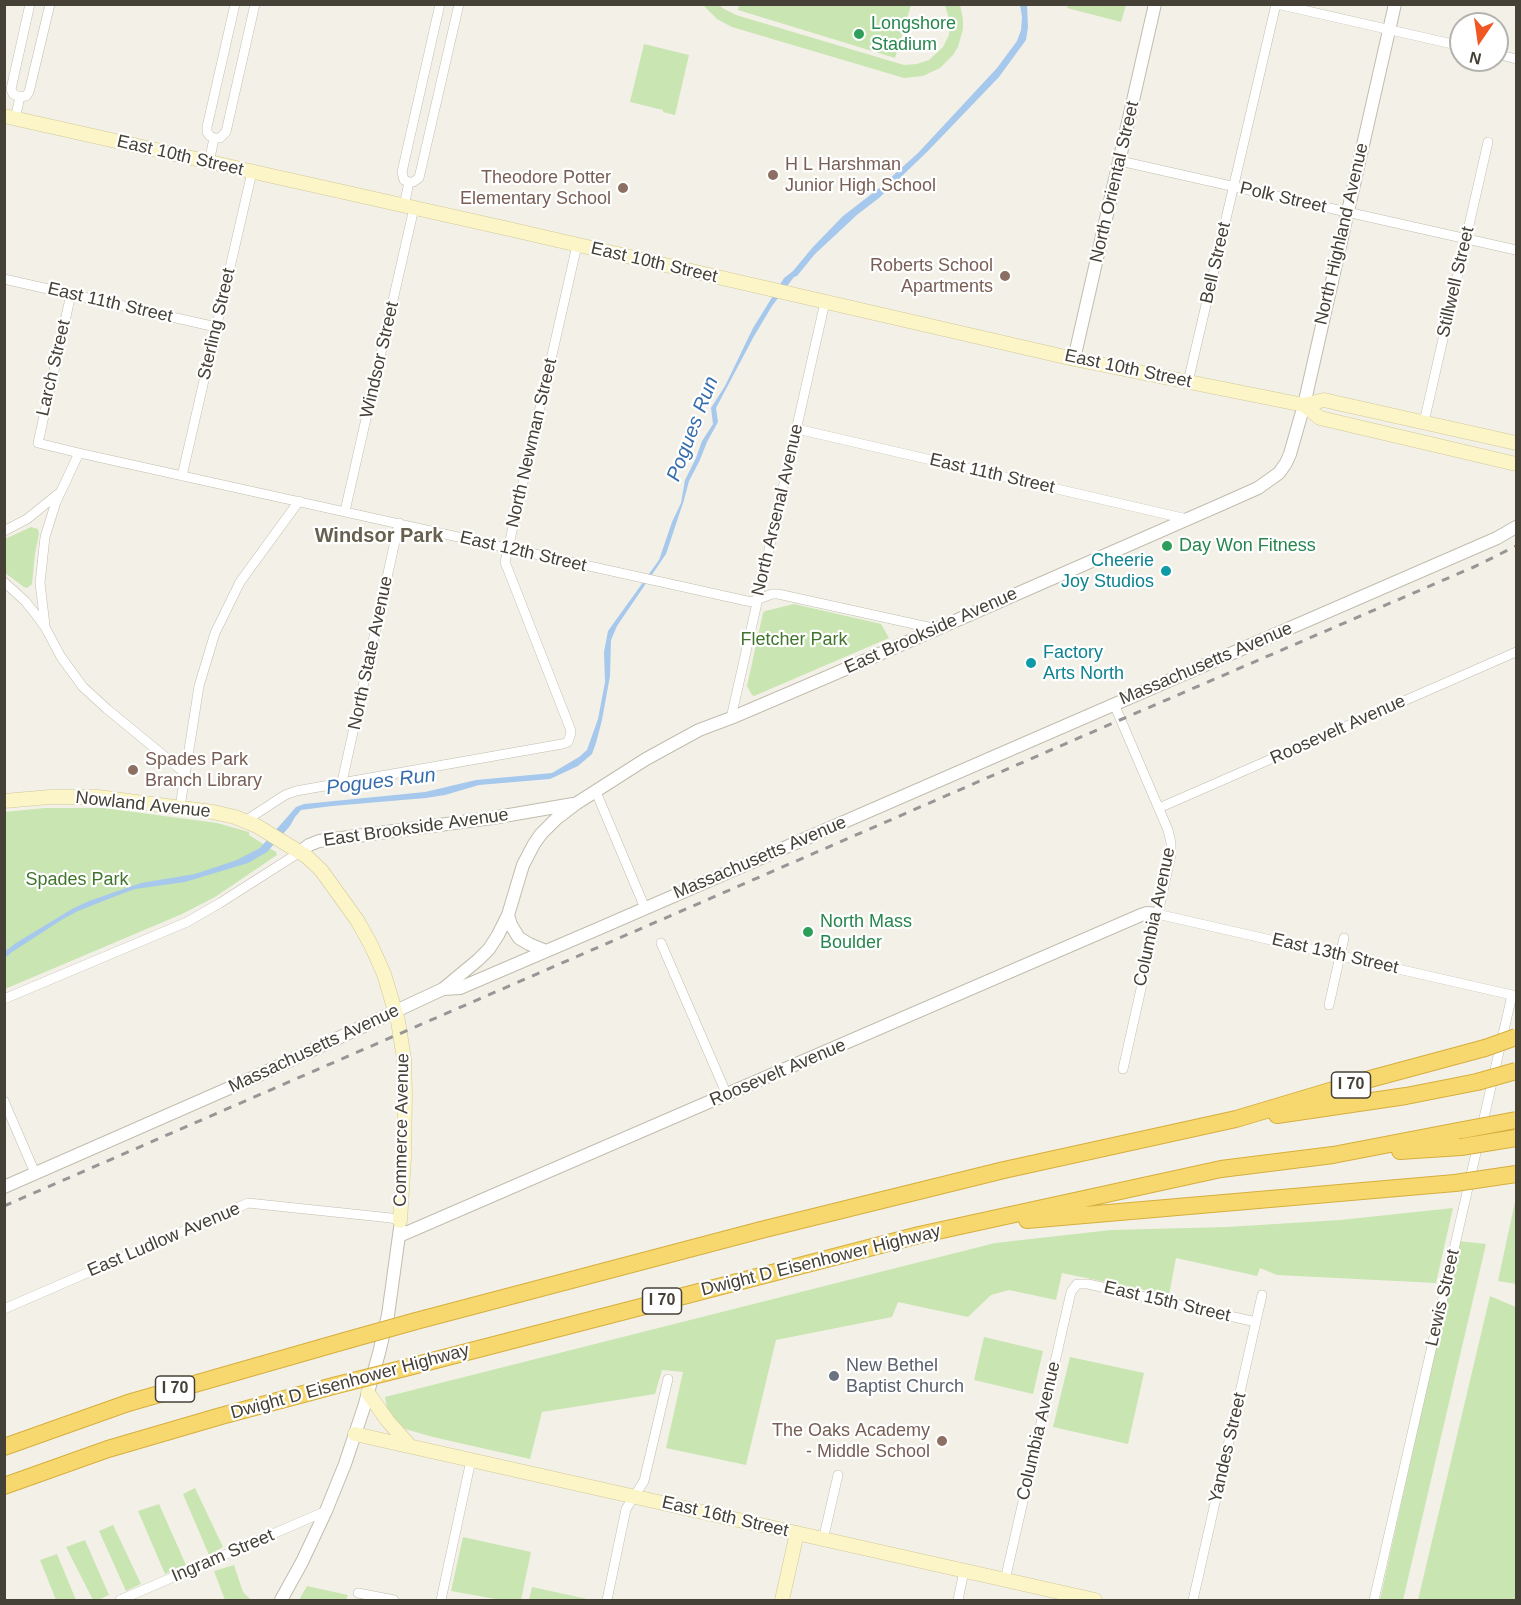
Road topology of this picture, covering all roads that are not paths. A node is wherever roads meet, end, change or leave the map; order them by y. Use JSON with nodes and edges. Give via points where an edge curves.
{"nodes":[{"id":1,"x":30,"y":4,"type":"edge"},
{"id":2,"x":50,"y":4,"type":"edge"},
{"id":3,"x":235,"y":4,"type":"edge"},
{"id":4,"x":255,"y":4,"type":"edge"},
{"id":5,"x":440,"y":4,"type":"edge"},
{"id":6,"x":459,"y":4,"type":"edge"},
{"id":7,"x":1155,"y":4,"type":"edge"},
{"id":8,"x":1277,"y":4,"type":"edge"},
{"id":9,"x":1395,"y":4,"type":"edge"},
{"id":10,"x":1389,"y":30,"type":"junction"},
{"id":11,"x":1449,"y":43,"type":"edge"},
{"id":12,"x":20,"y":97,"type":"junction"},
{"id":13,"x":10,"y":117,"type":"edge"},
{"id":14,"x":214,"y":138,"type":"junction"},
{"id":15,"x":1488,"y":142,"type":"dead end"},
{"id":16,"x":1120,"y":160,"type":"junction"},
{"id":17,"x":209,"y":163,"type":"junction"},
{"id":18,"x":252,"y":172,"type":"junction"},
{"id":19,"x":409,"y":182,"type":"junction"},
{"id":20,"x":1234,"y":186,"type":"junction"},
{"id":21,"x":409,"y":207,"type":"junction"},
{"id":22,"x":1347,"y":212,"type":"junction"},
{"id":23,"x":1466,"y":239,"type":"junction"},
{"id":24,"x":577,"y":245,"type":"junction"},
{"id":25,"x":1516,"y":250,"type":"edge"},
{"id":26,"x":4,"y":279,"type":"edge"},
{"id":27,"x":71,"y":294,"type":"junction"},
{"id":28,"x":825,"y":302,"type":"junction"},
{"id":29,"x":216,"y":327,"type":"junction"},
{"id":30,"x":1074,"y":359,"type":"junction"},
{"id":31,"x":1188,"y":382,"type":"junction"},
{"id":32,"x":1304,"y":405,"type":"junction"},
{"id":33,"x":1424,"y":422,"type":"junction"},
{"id":34,"x":797,"y":429,"type":"junction"},
{"id":35,"x":38,"y":443,"type":"joint"},
{"id":36,"x":1516,"y":443,"type":"edge"},
{"id":37,"x":79,"y":453,"type":"junction"},
{"id":38,"x":1286,"y":463,"type":"joint"},
{"id":39,"x":1516,"y":464,"type":"edge"},
{"id":40,"x":182,"y":476,"type":"junction"},
{"id":41,"x":60,"y":492,"type":"junction"},
{"id":42,"x":300,"y":501,"type":"junction"},
{"id":43,"x":345,"y":512,"type":"junction"},
{"id":44,"x":1187,"y":519,"type":"junction"},
{"id":45,"x":399,"y":524,"type":"junction"},
{"id":46,"x":1516,"y":527,"type":"edge"},
{"id":47,"x":4,"y":531,"type":"edge"},
{"id":48,"x":508,"y":549,"type":"junction"},
{"id":49,"x":4,"y":582,"type":"edge"},
{"id":50,"x":758,"y":599,"type":"junction"},
{"id":51,"x":45,"y":627,"type":"junction"},
{"id":52,"x":937,"y":629,"type":"junction"},
{"id":53,"x":1516,"y":652,"type":"edge"},
{"id":54,"x":1114,"y":704,"type":"junction"},
{"id":55,"x":731,"y":718,"type":"junction"},
{"id":56,"x":185,"y":773,"type":"junction"},
{"id":57,"x":342,"y":782,"type":"junction"},
{"id":58,"x":596,"y":792,"type":"junction"},
{"id":59,"x":4,"y":801,"type":"edge"},
{"id":60,"x":577,"y":803,"type":"junction"},
{"id":61,"x":180,"y":807,"type":"junction"},
{"id":62,"x":1159,"y":808,"type":"junction"},
{"id":63,"x":251,"y":823,"type":"junction"},
{"id":64,"x":300,"y":852,"type":"junction"},
{"id":65,"x":645,"y":908,"type":"junction"},
{"id":66,"x":1157,"y":914,"type":"junction"},
{"id":67,"x":508,"y":915,"type":"junction"},
{"id":68,"x":1344,"y":938,"type":"dead end"},
{"id":69,"x":661,"y":943,"type":"dead end"},
{"id":70,"x":546,"y":951,"type":"junction"},
{"id":71,"x":1340,"y":956,"type":"junction"},
{"id":72,"x":443,"y":989,"type":"junction"},
{"id":73,"x":1512,"y":994,"type":"joint"},
{"id":74,"x":4,"y":999,"type":"edge"},
{"id":75,"x":1329,"y":1005,"type":"dead end"},
{"id":76,"x":396,"y":1011,"type":"junction"},
{"id":77,"x":1516,"y":1036,"type":"edge"},
{"id":78,"x":1123,"y":1069,"type":"dead end"},
{"id":79,"x":1516,"y":1071,"type":"edge"},
{"id":80,"x":727,"y":1095,"type":"junction"},
{"id":81,"x":4,"y":1101,"type":"edge"},
{"id":82,"x":1516,"y":1120,"type":"edge"},
{"id":83,"x":1217,"y":1124,"type":"junction"},
{"id":84,"x":1462,"y":1138,"type":"junction"},
{"id":85,"x":1516,"y":1138,"type":"edge"},
{"id":86,"x":35,"y":1173,"type":"junction"},
{"id":87,"x":1516,"y":1174,"type":"edge"},
{"id":88,"x":4,"y":1187,"type":"edge"},
{"id":89,"x":400,"y":1221,"type":"junction"},
{"id":90,"x":919,"y":1235,"type":"junction"},
{"id":91,"x":399,"y":1236,"type":"junction"},
{"id":92,"x":1077,"y":1284,"type":"joint"},
{"id":93,"x":1262,"y":1295,"type":"dead end"},
{"id":94,"x":4,"y":1309,"type":"edge"},
{"id":95,"x":1256,"y":1322,"type":"junction"},
{"id":96,"x":668,"y":1379,"type":"dead end"},
{"id":97,"x":368,"y":1393,"type":"junction"},
{"id":98,"x":355,"y":1434,"type":"junction"},
{"id":99,"x":409,"y":1445,"type":"junction"},
{"id":100,"x":4,"y":1447,"type":"edge"},
{"id":101,"x":471,"y":1460,"type":"junction"},
{"id":102,"x":838,"y":1475,"type":"dead end"},
{"id":103,"x":4,"y":1486,"type":"edge"},
{"id":104,"x":635,"y":1496,"type":"junction"},
{"id":105,"x":326,"y":1511,"type":"junction"},
{"id":106,"x":797,"y":1533,"type":"junction"},
{"id":107,"x":823,"y":1540,"type":"junction"},
{"id":108,"x":964,"y":1571,"type":"junction"},
{"id":109,"x":1005,"y":1580,"type":"junction"},
{"id":110,"x":358,"y":1593,"type":"dead end"},
{"id":111,"x":120,"y":1600,"type":"edge"},
{"id":112,"x":281,"y":1600,"type":"edge"},
{"id":113,"x":394,"y":1600,"type":"edge"},
{"id":114,"x":441,"y":1600,"type":"edge"},
{"id":115,"x":607,"y":1600,"type":"edge"},
{"id":116,"x":782,"y":1600,"type":"edge"},
{"id":117,"x":958,"y":1600,"type":"edge"},
{"id":118,"x":1095,"y":1600,"type":"edge"},
{"id":119,"x":1193,"y":1600,"type":"edge"},
{"id":120,"x":1374,"y":1600,"type":"edge"}],
"edges":[{"from":1,"to":12,"type":"street","via":[[11,89]]},
{"from":2,"to":12,"type":"street","via":[[29,92]]},
{"from":3,"to":14,"type":"street","via":[[207,127]]},
{"from":4,"to":14,"type":"street","via":[[226,132]]},
{"from":5,"to":19,"type":"street","via":[[402,172]]},
{"from":6,"to":19,"type":"street","via":[[419,178]]},
{"from":7,"to":16,"type":"street","name":"North Oriental Street"},
{"from":8,"to":10,"type":"street"},
{"from":8,"to":20,"type":"street","name":"Bell Street"},
{"from":9,"to":10,"type":"street","name":"North Highland Avenue"},
{"from":10,"to":11,"type":"street"},
{"from":10,"to":22,"type":"street","name":"North Highland Avenue"},
{"from":12,"to":13,"type":"street"},
{"from":13,"to":17,"type":"main road","name":"East 10th Street"},
{"from":14,"to":17,"type":"street"},
{"from":15,"to":23,"type":"street","name":"Stillwell Street"},
{"from":16,"to":20,"type":"street","name":"Polk Street"},
{"from":16,"to":30,"type":"street","name":"North Oriental Street"},
{"from":17,"to":18,"type":"main road","name":"East 10th Street"},
{"from":18,"to":21,"type":"main road","name":"East 10th Street"},
{"from":18,"to":29,"type":"street","name":"Sterling Street"},
{"from":19,"to":21,"type":"street","name":"Windsor Street"},
{"from":20,"to":22,"type":"street","name":"Polk Street"},
{"from":20,"to":31,"type":"street","name":"Bell Street"},
{"from":21,"to":24,"type":"main road","name":"East 10th Street"},
{"from":21,"to":43,"type":"street","name":"Windsor Street"},
{"from":22,"to":23,"type":"street","name":"Polk Street"},
{"from":22,"to":32,"type":"street","name":"North Highland Avenue"},
{"from":23,"to":25,"type":"street","name":"Polk Street"},
{"from":23,"to":33,"type":"street","name":"Stillwell Street"},
{"from":24,"to":28,"type":"main road","name":"East 10th Street"},
{"from":24,"to":48,"type":"street","name":"North Newman Street"},
{"from":26,"to":27,"type":"street","name":"East 11th Street"},
{"from":27,"to":29,"type":"street","name":"East 11th Street"},
{"from":27,"to":35,"type":"street","name":"Larch Street"},
{"from":28,"to":30,"type":"main road","name":"East 10th Street"},
{"from":28,"to":34,"type":"street","name":"North Arsenal Avenue"},
{"from":29,"to":40,"type":"street","name":"Sterling Street"},
{"from":30,"to":31,"type":"main road","name":"East 10th Street"},
{"from":31,"to":32,"type":"main road","name":"East 10th Street"},
{"from":32,"to":33,"type":"main road","name":"East 10th Street","via":[[1324,400]]},
{"from":32,"to":38,"type":"street","name":"North Highland Avenue"},
{"from":32,"to":39,"type":"main road","name":"East 10th Street","via":[[1320,418]]},
{"from":33,"to":36,"type":"main road","name":"East 10th Street"},
{"from":34,"to":44,"type":"street","name":"East 11th Street"},
{"from":34,"to":50,"type":"street","name":"North Arsenal Avenue"},
{"from":35,"to":37,"type":"street","name":"East 12th Street"},
{"from":37,"to":40,"type":"street","name":"East 12th Street"},
{"from":37,"to":41,"type":"street"},
{"from":38,"to":44,"type":"street","name":"East Brookside Avenue","via":[[1265,484]]},
{"from":40,"to":42,"type":"street","name":"East 12th Street"},
{"from":41,"to":47,"type":"street","via":[[27,519]]},
{"from":41,"to":51,"type":"street","via":[[52,510],[41,564]]},
{"from":42,"to":43,"type":"street","name":"East 12th Street"},
{"from":42,"to":56,"type":"street","via":[[240,582],[220,619],[201,676]]},
{"from":43,"to":45,"type":"street","name":"East 12th Street"},
{"from":44,"to":52,"type":"street","name":"East Brookside Avenue"},
{"from":45,"to":48,"type":"street","name":"East 12th Street"},
{"from":45,"to":57,"type":"street","name":"North State Avenue"},
{"from":46,"to":54,"type":"street","name":"Massachusetts Avenue"},
{"from":48,"to":50,"type":"street","name":"East 12th Street","via":[[751,602]]},
{"from":48,"to":57,"type":"street","name":"North Newman Street","via":[[505,562],[570,731],[568,742]]},
{"from":49,"to":51,"type":"street","via":[[26,601]]},
{"from":50,"to":52,"type":"street","name":"East 12th Street","via":[[782,594]]},
{"from":50,"to":55,"type":"street","name":"North Arsenal Avenue"},
{"from":51,"to":56,"type":"street","via":[[83,687]]},
{"from":52,"to":55,"type":"street","name":"East Brookside Avenue"},
{"from":53,"to":62,"type":"street","name":"Roosevelt Avenue"},
{"from":54,"to":62,"type":"street","name":"Columbia Avenue"},
{"from":54,"to":65,"type":"street","name":"Massachusetts Avenue"},
{"from":55,"to":58,"type":"street","name":"East Brookside Avenue","via":[[699,730],[646,759]]},
{"from":56,"to":61,"type":"street"},
{"from":57,"to":63,"type":"street","via":[[285,795]]},
{"from":58,"to":60,"type":"street","name":"East Brookside Avenue"},
{"from":58,"to":65,"type":"street"},
{"from":59,"to":61,"type":"main road","name":"Nowland Avenue","via":[[98,797]]},
{"from":60,"to":64,"type":"street","name":"East Brookside Avenue","via":[[320,841]]},
{"from":60,"to":67,"type":"street","name":"East Brookside Avenue","via":[[534,844],[519,876]]},
{"from":61,"to":63,"type":"main road","name":"Nowland Avenue"},
{"from":62,"to":66,"type":"street","name":"Columbia Avenue","via":[[1172,843]]},
{"from":63,"to":64,"type":"main road","name":"Nowland Avenue"},
{"from":64,"to":74,"type":"street","name":"East Brookside Avenue","via":[[187,922]]},
{"from":64,"to":76,"type":"main road","name":"Commerce Avenue","via":[[325,874],[357,920],[379,963]]},
{"from":65,"to":70,"type":"street","name":"Massachusetts Avenue"},
{"from":66,"to":71,"type":"street","name":"East 13th Street"},
{"from":66,"to":78,"type":"street","name":"Columbia Avenue"},
{"from":66,"to":80,"type":"street","name":"Roosevelt Avenue","via":[[1142,915]]},
{"from":67,"to":70,"type":"street","via":[[519,938]]},
{"from":67,"to":72,"type":"street","name":"East Brookside Avenue","via":[[489,949]]},
{"from":68,"to":71,"type":"street"},
{"from":69,"to":80,"type":"street"},
{"from":70,"to":72,"type":"street","name":"Massachusetts Avenue","via":[[460,988]]},
{"from":71,"to":73,"type":"street","name":"East 13th Street"},
{"from":71,"to":75,"type":"street"},
{"from":72,"to":76,"type":"street","name":"Massachusetts Avenue"},
{"from":73,"to":120,"type":"street","name":"Lewis Street"},
{"from":76,"to":86,"type":"street","name":"Massachusetts Avenue"},
{"from":76,"to":89,"type":"main road","name":"Commerce Avenue","via":[[405,1094]]},
{"from":77,"to":83,"type":"highway","number":"I 70","bridge":true},
{"from":79,"to":83,"type":"highway","bridge":true,"via":[[1406,1096]]},
{"from":80,"to":91,"type":"street","name":"Roosevelt Avenue"},
{"from":81,"to":86,"type":"street"},
{"from":82,"to":84,"type":"highway","bridge":true},
{"from":83,"to":100,"type":"highway","number":"I 70","bridge":true,"via":[[1004,1170],[416,1321],[128,1403]]},
{"from":84,"to":85,"type":"highway","bridge":true},
{"from":84,"to":90,"type":"highway","name":"Dwight D Eisenhower Highway","number":"I 70","via":[[1221,1168]]},
{"from":86,"to":88,"type":"street","name":"Massachusetts Avenue"},
{"from":87,"to":90,"type":"highway","bridge":true,"via":[[1455,1183],[1029,1220]]},
{"from":89,"to":91,"type":"street","name":"Commerce Avenue"},
{"from":89,"to":94,"type":"street","name":"East Ludlow Avenue","via":[[248,1203]]},
{"from":90,"to":103,"type":"highway","name":"Dwight D Eisenhower Highway","number":"I 70","bridge":true,"via":[[221,1416],[108,1449]]},
{"from":91,"to":97,"type":"street","name":"Commerce Avenue","via":[[388,1315]]},
{"from":92,"to":95,"type":"street","name":"East 15th Street"},
{"from":92,"to":109,"type":"street","name":"Columbia Avenue","via":[[1071,1292]]},
{"from":93,"to":95,"type":"street","name":"Yandes Street"},
{"from":95,"to":119,"type":"street","name":"Yandes Street"},
{"from":96,"to":104,"type":"street","via":[[644,1481]]},
{"from":97,"to":98,"type":"street","name":"Commerce Avenue"},
{"from":97,"to":99,"type":"main road"},
{"from":98,"to":99,"type":"main road","name":"East 16th Street"},
{"from":98,"to":105,"type":"street"},
{"from":99,"to":101,"type":"main road","name":"East 16th Street"},
{"from":101,"to":104,"type":"main road","name":"East 16th Street"},
{"from":101,"to":114,"type":"street"},
{"from":102,"to":107,"type":"street"},
{"from":104,"to":106,"type":"main road","name":"East 16th Street"},
{"from":104,"to":115,"type":"street","via":[[626,1509]]},
{"from":105,"to":111,"type":"street","name":"Ingram Street"},
{"from":105,"to":112,"type":"street"},
{"from":106,"to":107,"type":"main road","name":"East 16th Street"},
{"from":106,"to":116,"type":"main road"},
{"from":107,"to":108,"type":"main road","name":"East 16th Street"},
{"from":108,"to":109,"type":"main road","name":"East 16th Street"},
{"from":108,"to":117,"type":"street"},
{"from":109,"to":118,"type":"main road","name":"East 16th Street"},
{"from":110,"to":113,"type":"street"}]}
